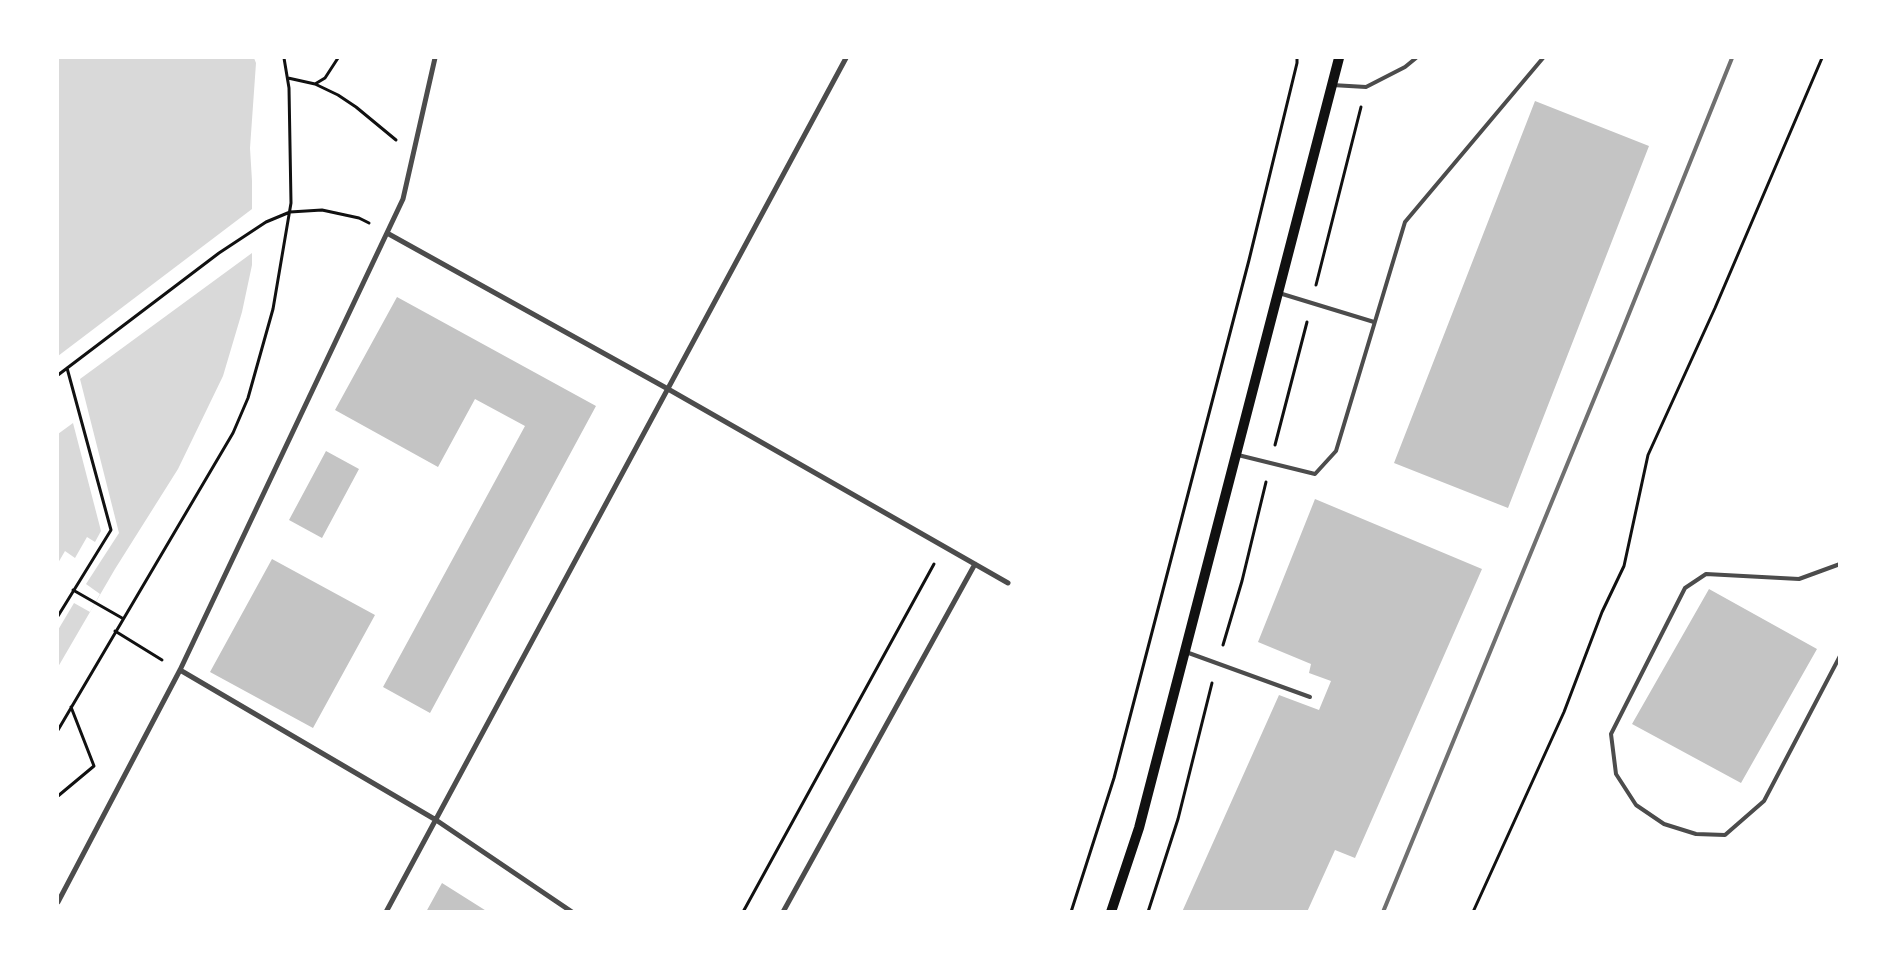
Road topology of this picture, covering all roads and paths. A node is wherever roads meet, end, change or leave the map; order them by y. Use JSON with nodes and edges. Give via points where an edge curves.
{"nodes":[{"id":1,"x":284,"y":58,"type":"edge"},
{"id":2,"x":338,"y":58,"type":"edge"},
{"id":3,"x":435,"y":58,"type":"edge"},
{"id":4,"x":846,"y":58,"type":"edge"},
{"id":5,"x":1297,"y":58,"type":"edge"},
{"id":6,"x":1340,"y":58,"type":"edge"},
{"id":7,"x":1416,"y":58,"type":"edge"},
{"id":8,"x":1543,"y":58,"type":"edge"},
{"id":9,"x":1822,"y":58,"type":"edge"},
{"id":10,"x":288,"y":78,"type":"junction"},
{"id":11,"x":315,"y":84,"type":"junction"},
{"id":12,"x":1332,"y":86,"type":"junction"},
{"id":13,"x":1366,"y":87,"type":"junction"},
{"id":14,"x":414,"y":154,"type":"junction"},
{"id":15,"x":290,"y":212,"type":"junction"},
{"id":16,"x":387,"y":233,"type":"junction"},
{"id":17,"x":1279,"y":293,"type":"junction"},
{"id":18,"x":1312,"y":303,"type":"junction"},
{"id":19,"x":1374,"y":322,"type":"junction"},
{"id":20,"x":67,"y":368,"type":"junction"},
{"id":21,"x":58,"y":375,"type":"edge"},
{"id":22,"x":668,"y":389,"type":"junction"},
{"id":23,"x":1236,"y":455,"type":"junction"},
{"id":24,"x":1271,"y":463,"type":"junction"},
{"id":25,"x":944,"y":546,"type":"junction"},
{"id":26,"x":975,"y":564,"type":"junction"},
{"id":27,"x":1840,"y":564,"type":"edge"},
{"id":28,"x":1008,"y":582,"type":"dead end"},
{"id":29,"x":74,"y":590,"type":"junction"},
{"id":30,"x":58,"y":616,"type":"edge"},
{"id":31,"x":123,"y":619,"type":"junction"},
{"id":32,"x":115,"y":632,"type":"junction"},
{"id":33,"x":1184,"y":652,"type":"junction"},
{"id":34,"x":1840,"y":656,"type":"edge"},
{"id":35,"x":1217,"y":664,"type":"junction"},
{"id":36,"x":180,"y":670,"type":"junction"},
{"id":37,"x":1310,"y":697,"type":"dead end"},
{"id":38,"x":71,"y":707,"type":"junction"},
{"id":39,"x":58,"y":730,"type":"edge"},
{"id":40,"x":58,"y":796,"type":"edge"},
{"id":41,"x":436,"y":820,"type":"junction"},
{"id":42,"x":58,"y":902,"type":"edge"},
{"id":43,"x":386,"y":912,"type":"edge"},
{"id":44,"x":572,"y":912,"type":"edge"},
{"id":45,"x":743,"y":912,"type":"edge"},
{"id":46,"x":783,"y":912,"type":"edge"},
{"id":47,"x":1071,"y":912,"type":"edge"},
{"id":48,"x":1111,"y":912,"type":"edge"},
{"id":49,"x":1148,"y":912,"type":"edge"},
{"id":50,"x":1473,"y":912,"type":"edge"}],
"edges":[{"from":1,"to":10,"type":"path"},
{"from":2,"to":11,"type":"path","via":[[324,78]]},
{"from":3,"to":14,"type":"street"},
{"from":4,"to":22,"type":"street"},
{"from":5,"to":47,"type":"path","via":[[1249,260],[1114,778]]},
{"from":6,"to":12,"type":"main road"},
{"from":7,"to":13,"type":"lane"},
{"from":8,"to":19,"type":"lane","via":[[1404,222]]},
{"from":9,"to":50,"type":"path","via":[[1648,455],[1624,566],[1602,612],[1564,712]]},
{"from":10,"to":11,"type":"path"},
{"from":10,"to":15,"type":"path"},
{"from":11,"to":14,"type":"path","via":[[356,107]]},
{"from":12,"to":13,"type":"lane"},
{"from":12,"to":17,"type":"main road"},
{"from":13,"to":18,"type":"path"},
{"from":14,"to":16,"type":"street","via":[[403,199]]},
{"from":15,"to":16,"type":"path","via":[[322,210],[359,218]]},
{"from":15,"to":20,"type":"path","via":[[266,222],[219,253]]},
{"from":15,"to":31,"type":"path","via":[[274,309],[248,398],[233,432]]},
{"from":16,"to":22,"type":"street"},
{"from":16,"to":36,"type":"street"},
{"from":17,"to":18,"type":"lane"},
{"from":17,"to":23,"type":"main road"},
{"from":18,"to":19,"type":"lane"},
{"from":18,"to":24,"type":"path"},
{"from":19,"to":24,"type":"lane","via":[[1336,451],[1315,474]]},
{"from":20,"to":21,"type":"path"},
{"from":20,"to":29,"type":"path","via":[[111,530]]},
{"from":22,"to":25,"type":"street"},
{"from":22,"to":41,"type":"street"},
{"from":23,"to":24,"type":"lane"},
{"from":23,"to":33,"type":"main road"},
{"from":24,"to":35,"type":"path","via":[[1242,581]]},
{"from":25,"to":26,"type":"street"},
{"from":25,"to":45,"type":"path"},
{"from":26,"to":28,"type":"street"},
{"from":26,"to":46,"type":"street"},
{"from":27,"to":34,"type":"lane","via":[[1799,579],[1706,574],[1685,588],[1611,734],[1616,774],[1636,805],[1664,824],[1696,834],[1725,836],[1764,801]]},
{"from":29,"to":30,"type":"path"},
{"from":29,"to":31,"type":"path"},
{"from":31,"to":32,"type":"path"},
{"from":32,"to":36,"type":"path"},
{"from":32,"to":38,"type":"path"},
{"from":33,"to":35,"type":"lane"},
{"from":33,"to":48,"type":"main road","via":[[1139,828]]},
{"from":35,"to":37,"type":"lane"},
{"from":35,"to":49,"type":"path","via":[[1178,819]]},
{"from":36,"to":41,"type":"street"},
{"from":36,"to":42,"type":"street"},
{"from":38,"to":39,"type":"path"},
{"from":38,"to":40,"type":"path","via":[[94,766]]},
{"from":41,"to":43,"type":"street"},
{"from":41,"to":44,"type":"street"}]}
